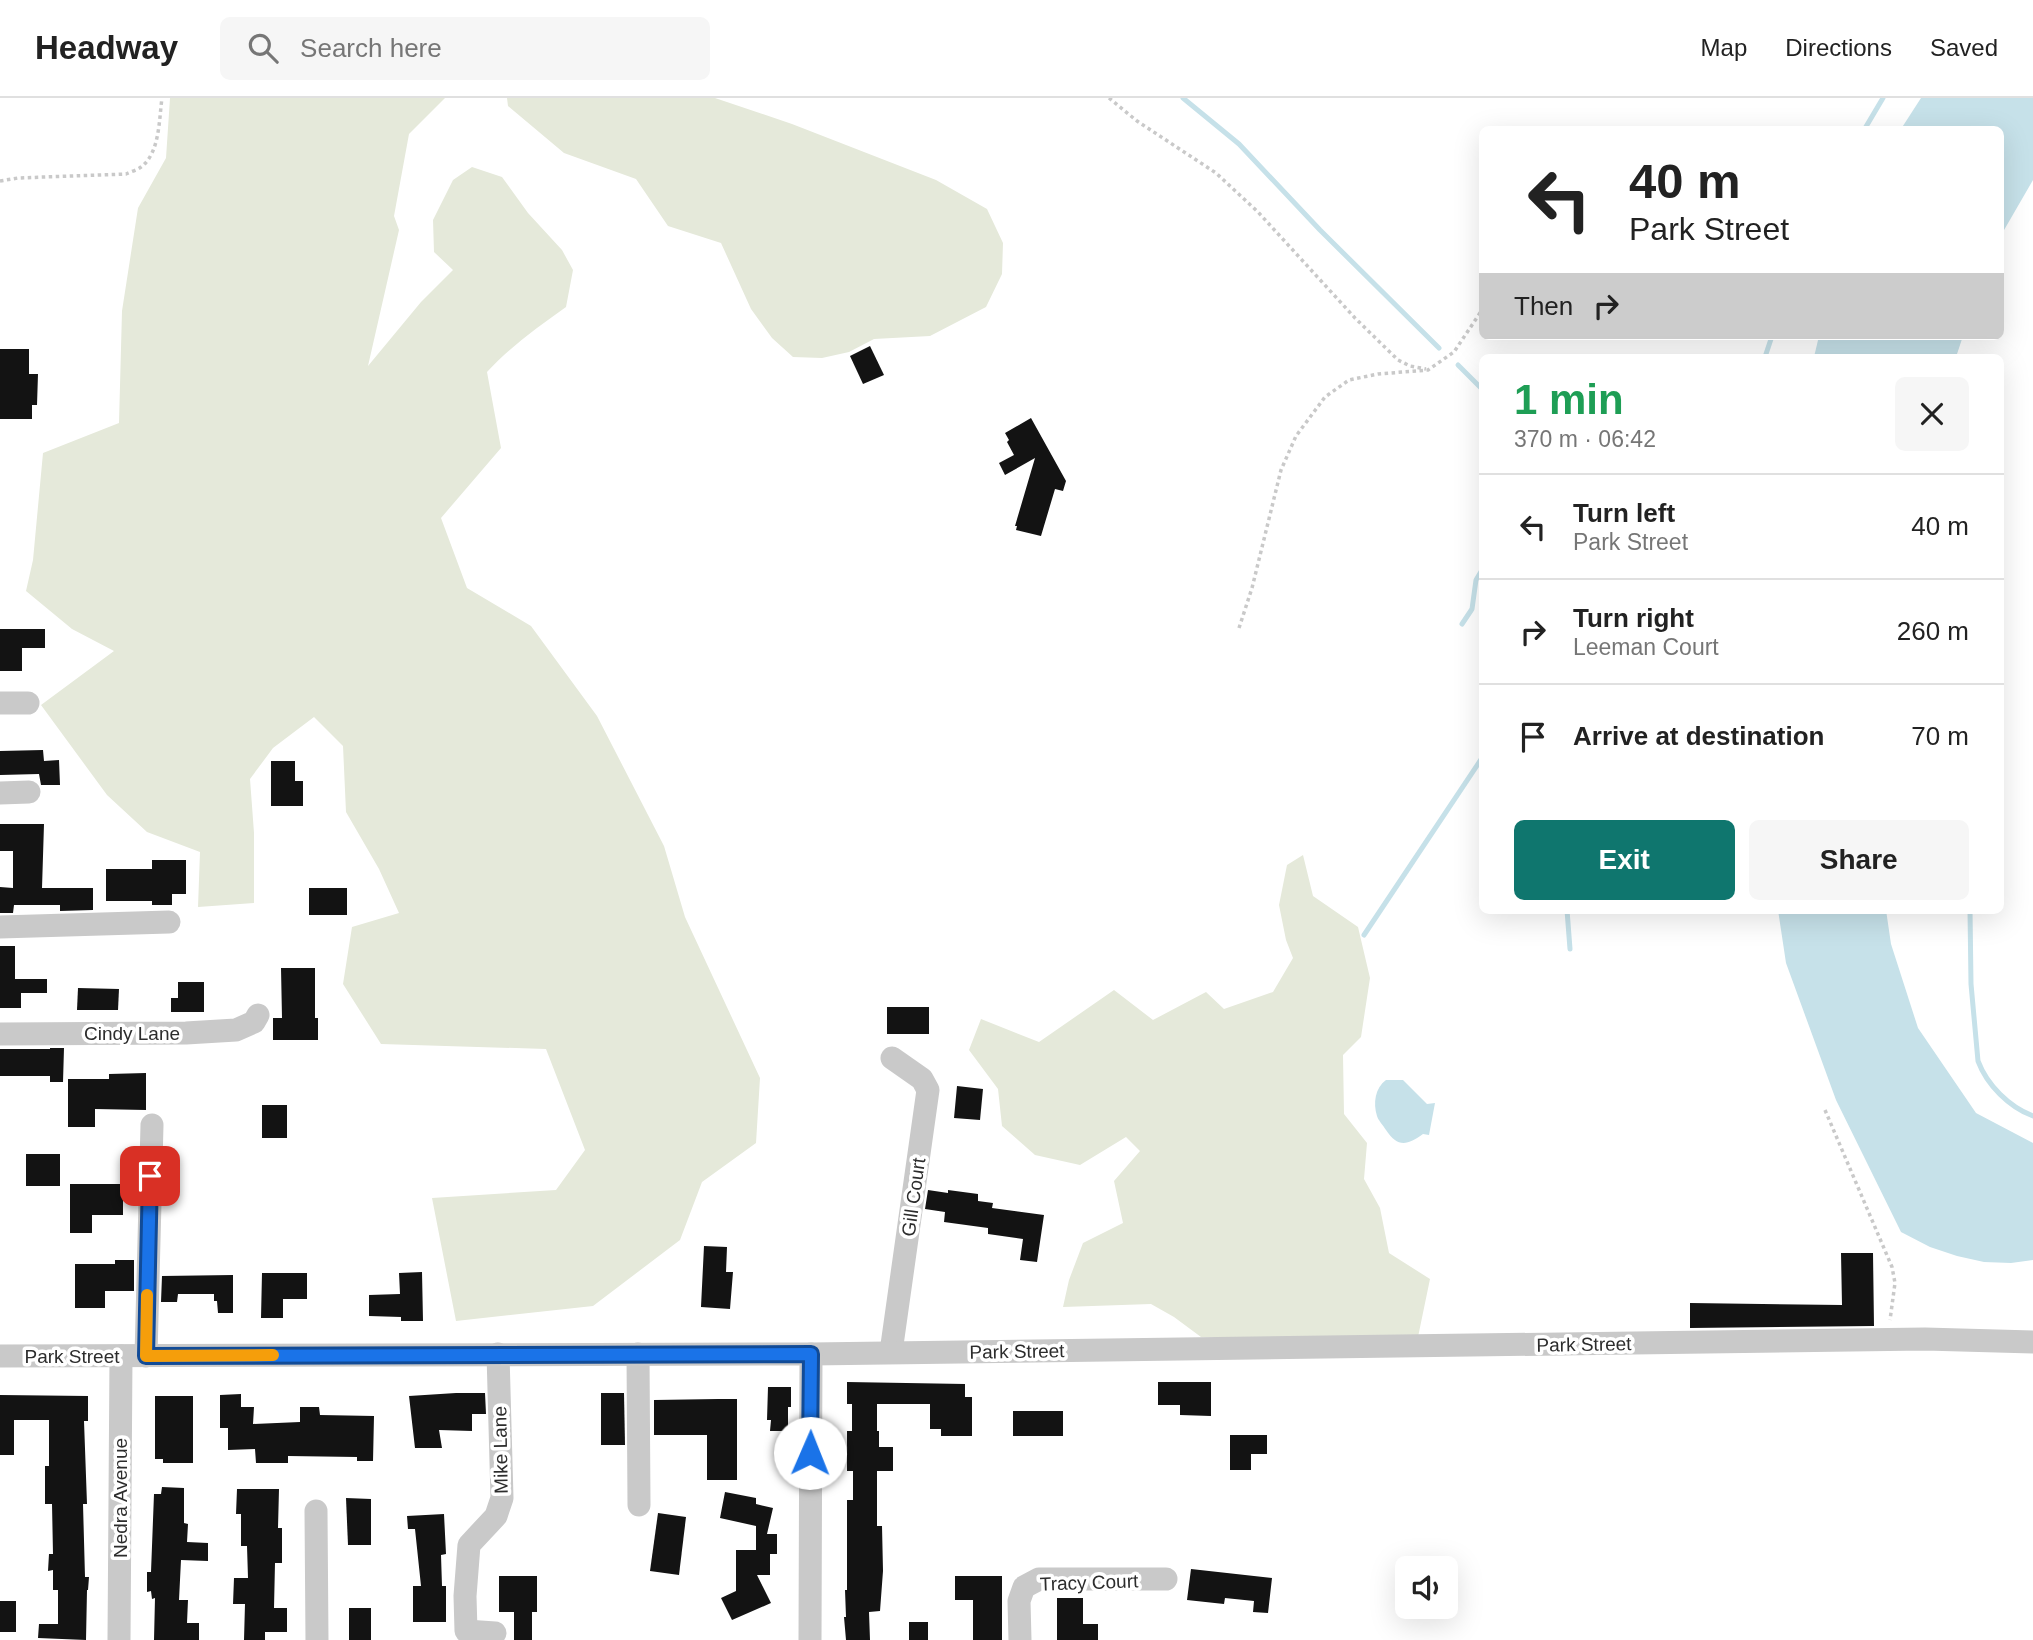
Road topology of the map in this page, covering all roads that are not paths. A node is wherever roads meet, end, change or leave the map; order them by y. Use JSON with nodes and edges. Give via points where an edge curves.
{"nodes":[{"id":1,"x":28,"y":703,"type":"dead end"},
{"id":2,"x":0,"y":704,"type":"edge"},
{"id":3,"x":29,"y":792,"type":"dead end"},
{"id":4,"x":0,"y":793,"type":"edge"},
{"id":5,"x":169,"y":922,"type":"dead end"},
{"id":6,"x":0,"y":927,"type":"edge"},
{"id":7,"x":258,"y":1015,"type":"dead end"},
{"id":8,"x":0,"y":1034,"type":"edge"},
{"id":9,"x":892,"y":1058,"type":"dead end"},
{"id":10,"x":152,"y":1125,"type":"dead end"},
{"id":11,"x":2033,"y":1342,"type":"edge"},
{"id":12,"x":891,"y":1352,"type":"junction"},
{"id":13,"x":498,"y":1354,"type":"junction"},
{"id":14,"x":638,"y":1354,"type":"junction"},
{"id":15,"x":811,"y":1354,"type":"junction"},
{"id":16,"x":0,"y":1356,"type":"edge"},
{"id":17,"x":121,"y":1356,"type":"junction"},
{"id":18,"x":146,"y":1356,"type":"junction"},
{"id":19,"x":639,"y":1505,"type":"dead end"},
{"id":20,"x":316,"y":1511,"type":"dead end"},
{"id":21,"x":1166,"y":1579,"type":"dead end"},
{"id":22,"x":495,"y":1633,"type":"dead end"},
{"id":23,"x":119,"y":1640,"type":"edge"},
{"id":24,"x":317,"y":1640,"type":"edge"},
{"id":25,"x":810,"y":1640,"type":"edge"},
{"id":26,"x":1020,"y":1640,"type":"edge"}],
"edges":[{"from":1,"to":2,"type":"street"},
{"from":3,"to":4,"type":"street"},
{"from":5,"to":6,"type":"street"},
{"from":7,"to":8,"type":"street","name":"Cindy Lane","via":[[254,1022],[236,1030]]},
{"from":9,"to":12,"type":"street","name":"Gill Court","via":[[922,1079],[928,1090]]},
{"from":10,"to":18,"type":"street"},
{"from":11,"to":12,"type":"street","name":"Park Street"},
{"from":12,"to":15,"type":"street","name":"Park Street"},
{"from":13,"to":14,"type":"street","name":"Park Street"},
{"from":13,"to":18,"type":"street","name":"Park Street"},
{"from":13,"to":22,"type":"street","name":"Mike Lane","via":[[502,1498],[496,1516],[469,1545],[465,1596],[466,1631]]},
{"from":14,"to":15,"type":"street","name":"Park Street"},
{"from":14,"to":19,"type":"street"},
{"from":15,"to":25,"type":"street"},
{"from":16,"to":17,"type":"street","name":"Park Street"},
{"from":17,"to":18,"type":"street","name":"Park Street"},
{"from":17,"to":23,"type":"street","name":"Nedra Avenue"},
{"from":20,"to":24,"type":"street"},
{"from":21,"to":26,"type":"street","name":"Tracy Court","via":[[1039,1579],[1024,1587],[1019,1601]]}]}
